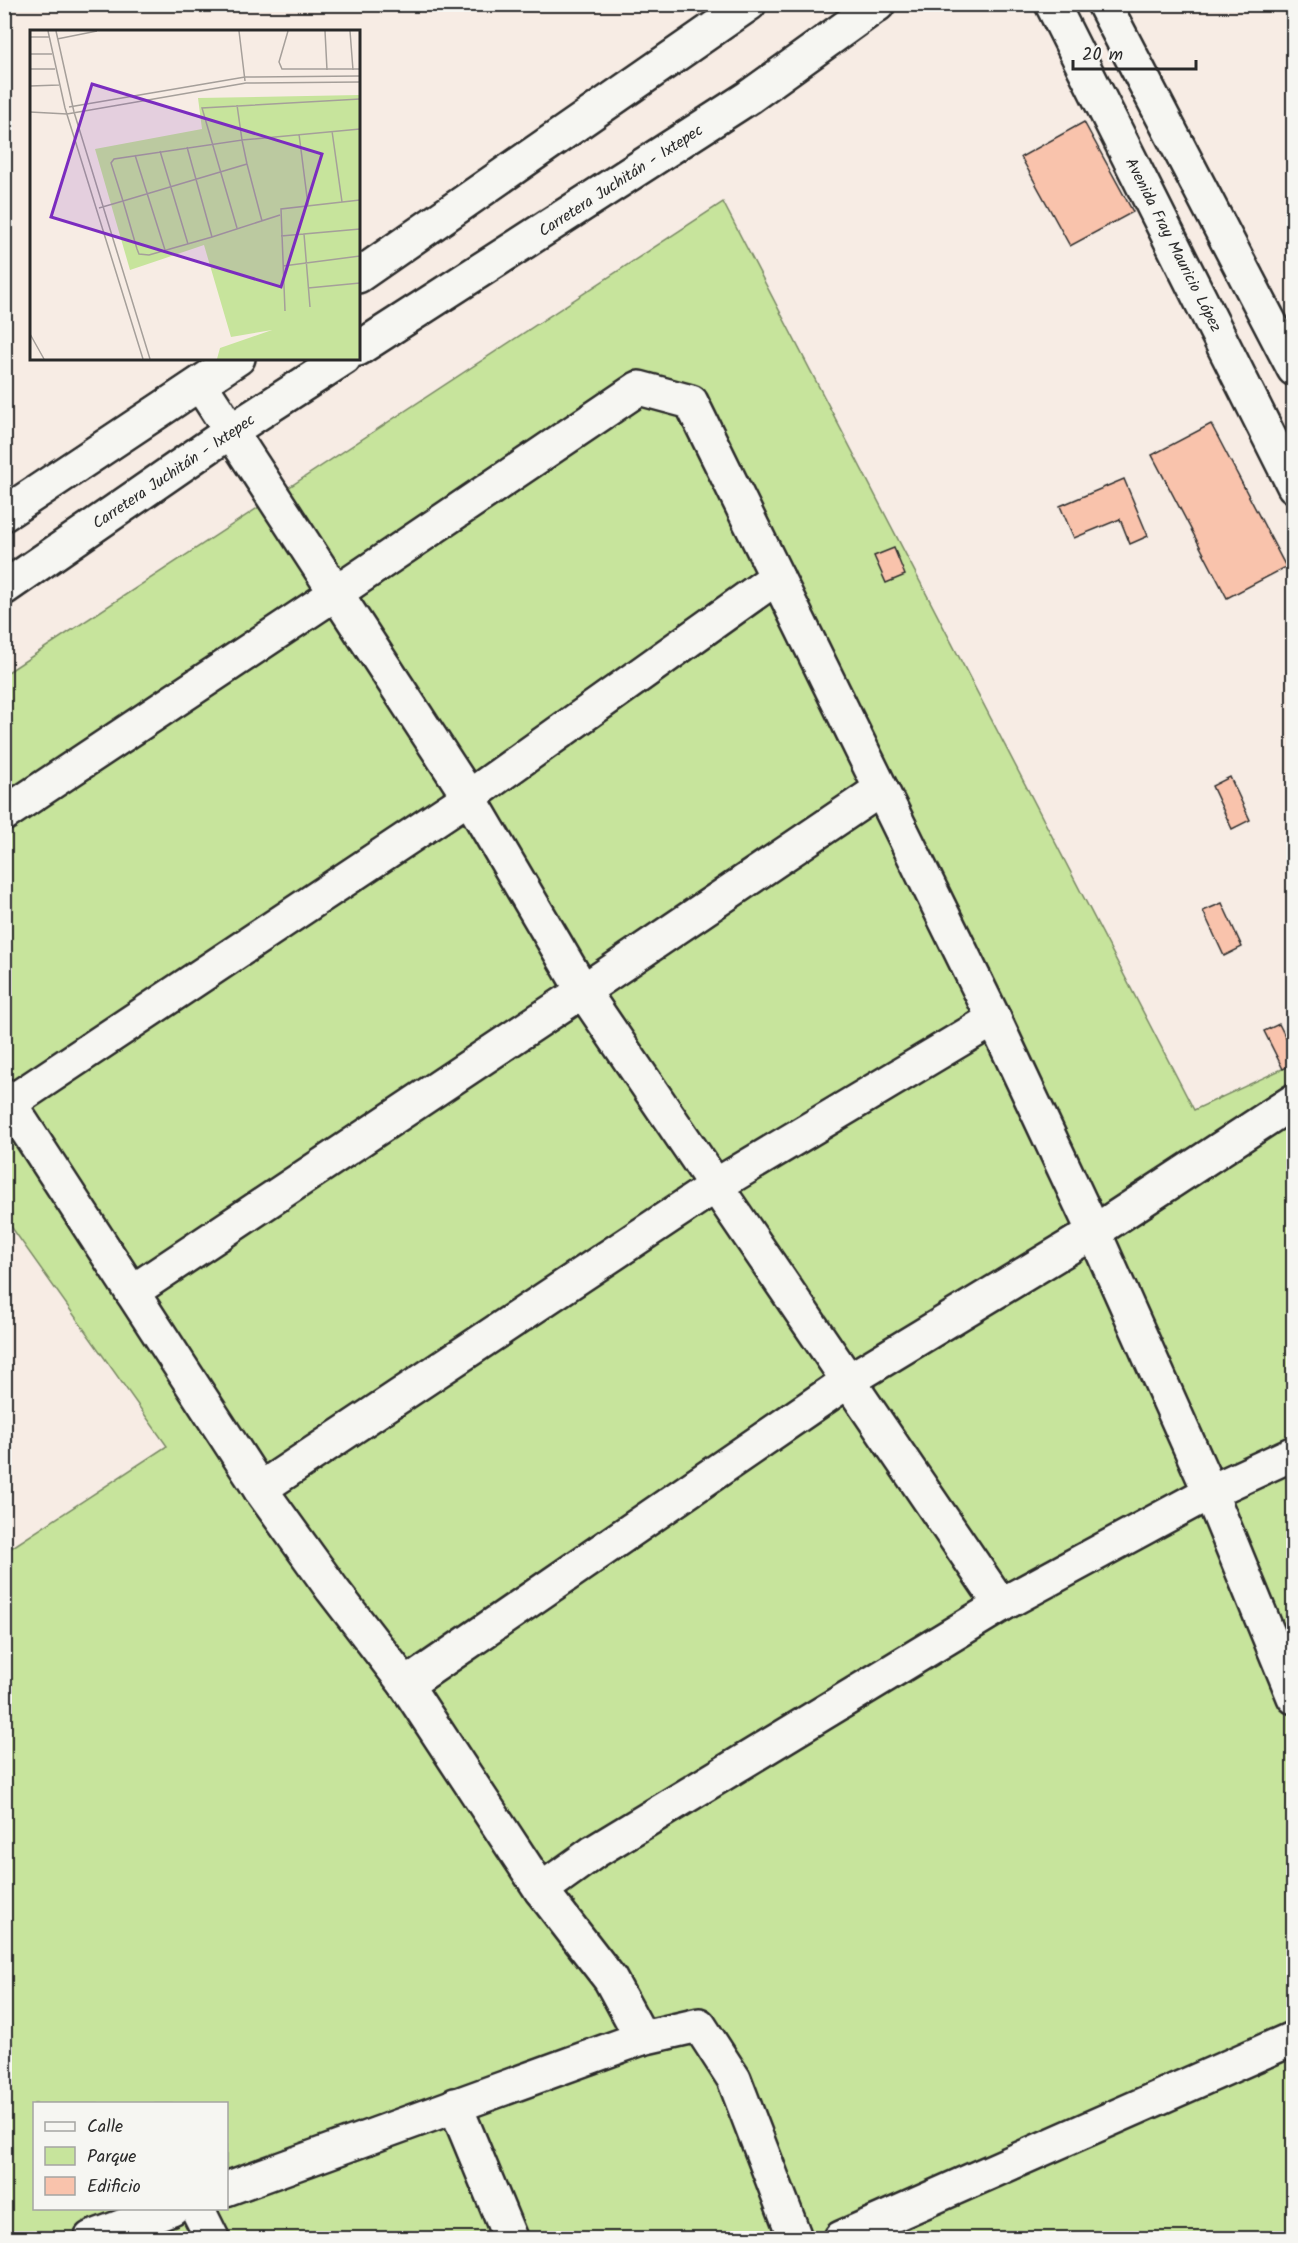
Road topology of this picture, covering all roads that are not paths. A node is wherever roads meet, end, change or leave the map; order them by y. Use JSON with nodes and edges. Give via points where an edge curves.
{"nodes":[{"id":1,"x":749,"y":4,"type":"edge"},
{"id":2,"x":878,"y":4,"type":"edge"},
{"id":3,"x":1052,"y":4,"type":"edge"},
{"id":4,"x":1104,"y":4,"type":"edge"},
{"id":5,"x":360,"y":275,"type":"edge"},
{"id":6,"x":360,"y":348,"type":"edge"},
{"id":7,"x":235,"y":360,"type":"edge"},
{"id":8,"x":341,"y":360,"type":"edge"},
{"id":9,"x":1293,"y":369,"type":"edge"},
{"id":10,"x":200,"y":384,"type":"junction"},
{"id":11,"x":231,"y":431,"type":"junction"},
{"id":12,"x":1293,"y":486,"type":"edge"},
{"id":13,"x":4,"y":514,"type":"edge"},
{"id":14,"x":777,"y":577,"type":"junction"},
{"id":15,"x":4,"y":588,"type":"edge"},
{"id":16,"x":336,"y":593,"type":"junction"},
{"id":17,"x":881,"y":789,"type":"junction"},
{"id":18,"x":469,"y":797,"type":"junction"},
{"id":19,"x":4,"y":814,"type":"edge"},
{"id":20,"x":583,"y":992,"type":"junction"},
{"id":21,"x":994,"y":1019,"type":"junction"},
{"id":22,"x":7,"y":1099,"type":"edge"},
{"id":23,"x":1293,"y":1101,"type":"edge"},
{"id":24,"x":715,"y":1186,"type":"junction"},
{"id":25,"x":1094,"y":1232,"type":"junction"},
{"id":26,"x":132,"y":1292,"type":"junction"},
{"id":27,"x":848,"y":1381,"type":"junction"},
{"id":28,"x":1293,"y":1453,"type":"edge"},
{"id":29,"x":260,"y":1489,"type":"junction"},
{"id":30,"x":1210,"y":1492,"type":"junction"},
{"id":31,"x":1002,"y":1605,"type":"junction"},
{"id":32,"x":406,"y":1684,"type":"junction"},
{"id":33,"x":1293,"y":1697,"type":"edge"},
{"id":34,"x":541,"y":1890,"type":"junction"},
{"id":35,"x":642,"y":2038,"type":"junction"},
{"id":36,"x":1293,"y":2038,"type":"edge"},
{"id":37,"x":455,"y":2105,"type":"junction"},
{"id":38,"x":228,"y":2188,"type":"edge"},
{"id":39,"x":167,"y":2210,"type":"edge"},
{"id":40,"x":198,"y":2210,"type":"edge"},
{"id":41,"x":91,"y":2238,"type":"edge"},
{"id":42,"x":212,"y":2238,"type":"edge"},
{"id":43,"x":510,"y":2238,"type":"edge"},
{"id":44,"x":795,"y":2238,"type":"edge"},
{"id":45,"x":842,"y":2238,"type":"edge"}],
"edges":[{"from":1,"to":5,"type":"street"},
{"from":2,"to":6,"type":"street","name":"Carretera Juchitán - Ixtepec","via":[[749,98]]},
{"from":3,"to":12,"type":"street","name":"Avenida Fray Mauricio López"},
{"from":4,"to":9,"type":"street"},
{"from":7,"to":10,"type":"street"},
{"from":8,"to":11,"type":"street","name":"Carretera Juchitán - Ixtepec"},
{"from":10,"to":11,"type":"street"},
{"from":10,"to":13,"type":"street"},
{"from":11,"to":15,"type":"street","name":"Carretera Juchitán - Ixtepec"},
{"from":11,"to":16,"type":"street"},
{"from":14,"to":16,"type":"street","via":[[692,402],[639,388]]},
{"from":14,"to":17,"type":"street"},
{"from":14,"to":18,"type":"street"},
{"from":16,"to":18,"type":"street"},
{"from":16,"to":19,"type":"street"},
{"from":17,"to":20,"type":"street"},
{"from":17,"to":21,"type":"street"},
{"from":18,"to":20,"type":"street"},
{"from":18,"to":22,"type":"street"},
{"from":20,"to":24,"type":"street"},
{"from":20,"to":26,"type":"street"},
{"from":21,"to":24,"type":"street"},
{"from":21,"to":25,"type":"street"},
{"from":22,"to":26,"type":"street"},
{"from":23,"to":25,"type":"street"},
{"from":24,"to":27,"type":"street"},
{"from":24,"to":29,"type":"street"},
{"from":25,"to":27,"type":"street"},
{"from":25,"to":30,"type":"street"},
{"from":26,"to":29,"type":"street"},
{"from":27,"to":31,"type":"street"},
{"from":27,"to":32,"type":"street"},
{"from":28,"to":30,"type":"street"},
{"from":29,"to":32,"type":"street"},
{"from":30,"to":31,"type":"street"},
{"from":30,"to":33,"type":"street"},
{"from":31,"to":34,"type":"street","via":[[594,1852]]},
{"from":32,"to":34,"type":"street"},
{"from":34,"to":35,"type":"street","via":[[610,1979]]},
{"from":35,"to":37,"type":"street"},
{"from":35,"to":44,"type":"street","via":[[699,2025],[734,2079]]},
{"from":36,"to":45,"type":"street"},
{"from":37,"to":38,"type":"street"},
{"from":37,"to":43,"type":"street"},
{"from":39,"to":41,"type":"street"},
{"from":40,"to":42,"type":"street"}]}
